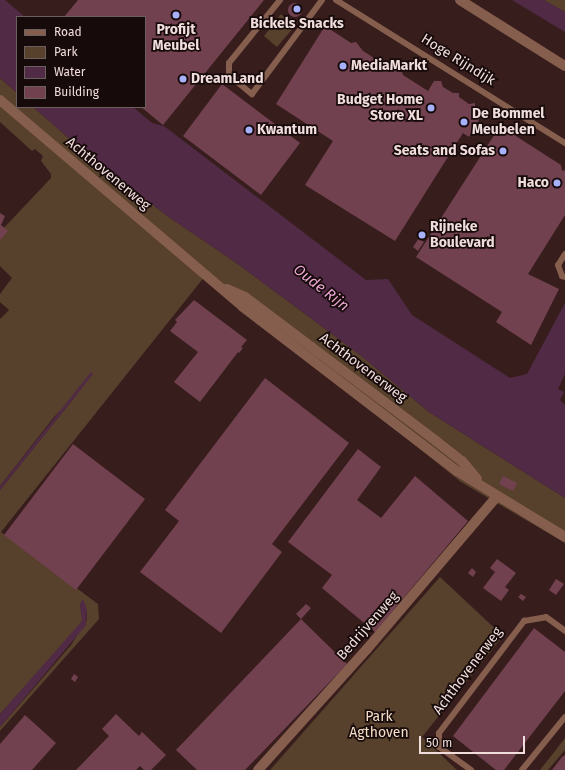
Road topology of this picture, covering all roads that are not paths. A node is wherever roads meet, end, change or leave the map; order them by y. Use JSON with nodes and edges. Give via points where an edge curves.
{"nodes":[{"id":1,"x":280,"y":0,"type":"edge"},
{"id":2,"x":322,"y":0,"type":"edge"},
{"id":3,"x":336,"y":0,"type":"edge"},
{"id":4,"x":460,"y":0,"type":"edge"},
{"id":5,"x":565,"y":66,"type":"edge"},
{"id":6,"x":0,"y":100,"type":"edge"},
{"id":7,"x":565,"y":143,"type":"edge"},
{"id":8,"x":565,"y":254,"type":"edge"},
{"id":9,"x":565,"y":278,"type":"edge"},
{"id":10,"x":497,"y":496,"type":"junction"},
{"id":11,"x":565,"y":537,"type":"edge"},
{"id":12,"x":565,"y":631,"type":"edge"},
{"id":13,"x":565,"y":716,"type":"edge"},
{"id":14,"x":258,"y":770,"type":"edge"},
{"id":15,"x":471,"y":770,"type":"edge"},
{"id":16,"x":522,"y":770,"type":"edge"}],
"edges":[{"from":1,"to":2,"type":"lane","via":[[228,63],[229,75],[252,94]]},
{"from":3,"to":7,"type":"lane","name":"Hoge Rijndijk"},
{"from":4,"to":5,"type":"street"},
{"from":6,"to":10,"type":"street","name":"Achthovenerweg","via":[[243,307],[457,471]]},
{"from":8,"to":9,"type":"lane","via":[[558,266]]},
{"from":10,"to":11,"type":"street","name":"Achthovenerweg"},
{"from":10,"to":14,"type":"street","name":"Bedrijvenweg","via":[[367,650]]},
{"from":12,"to":15,"type":"lane","name":"Achthovenerweg","via":[[546,617],[524,621],[439,733],[439,747]]},
{"from":13,"to":16,"type":"lane"}]}
